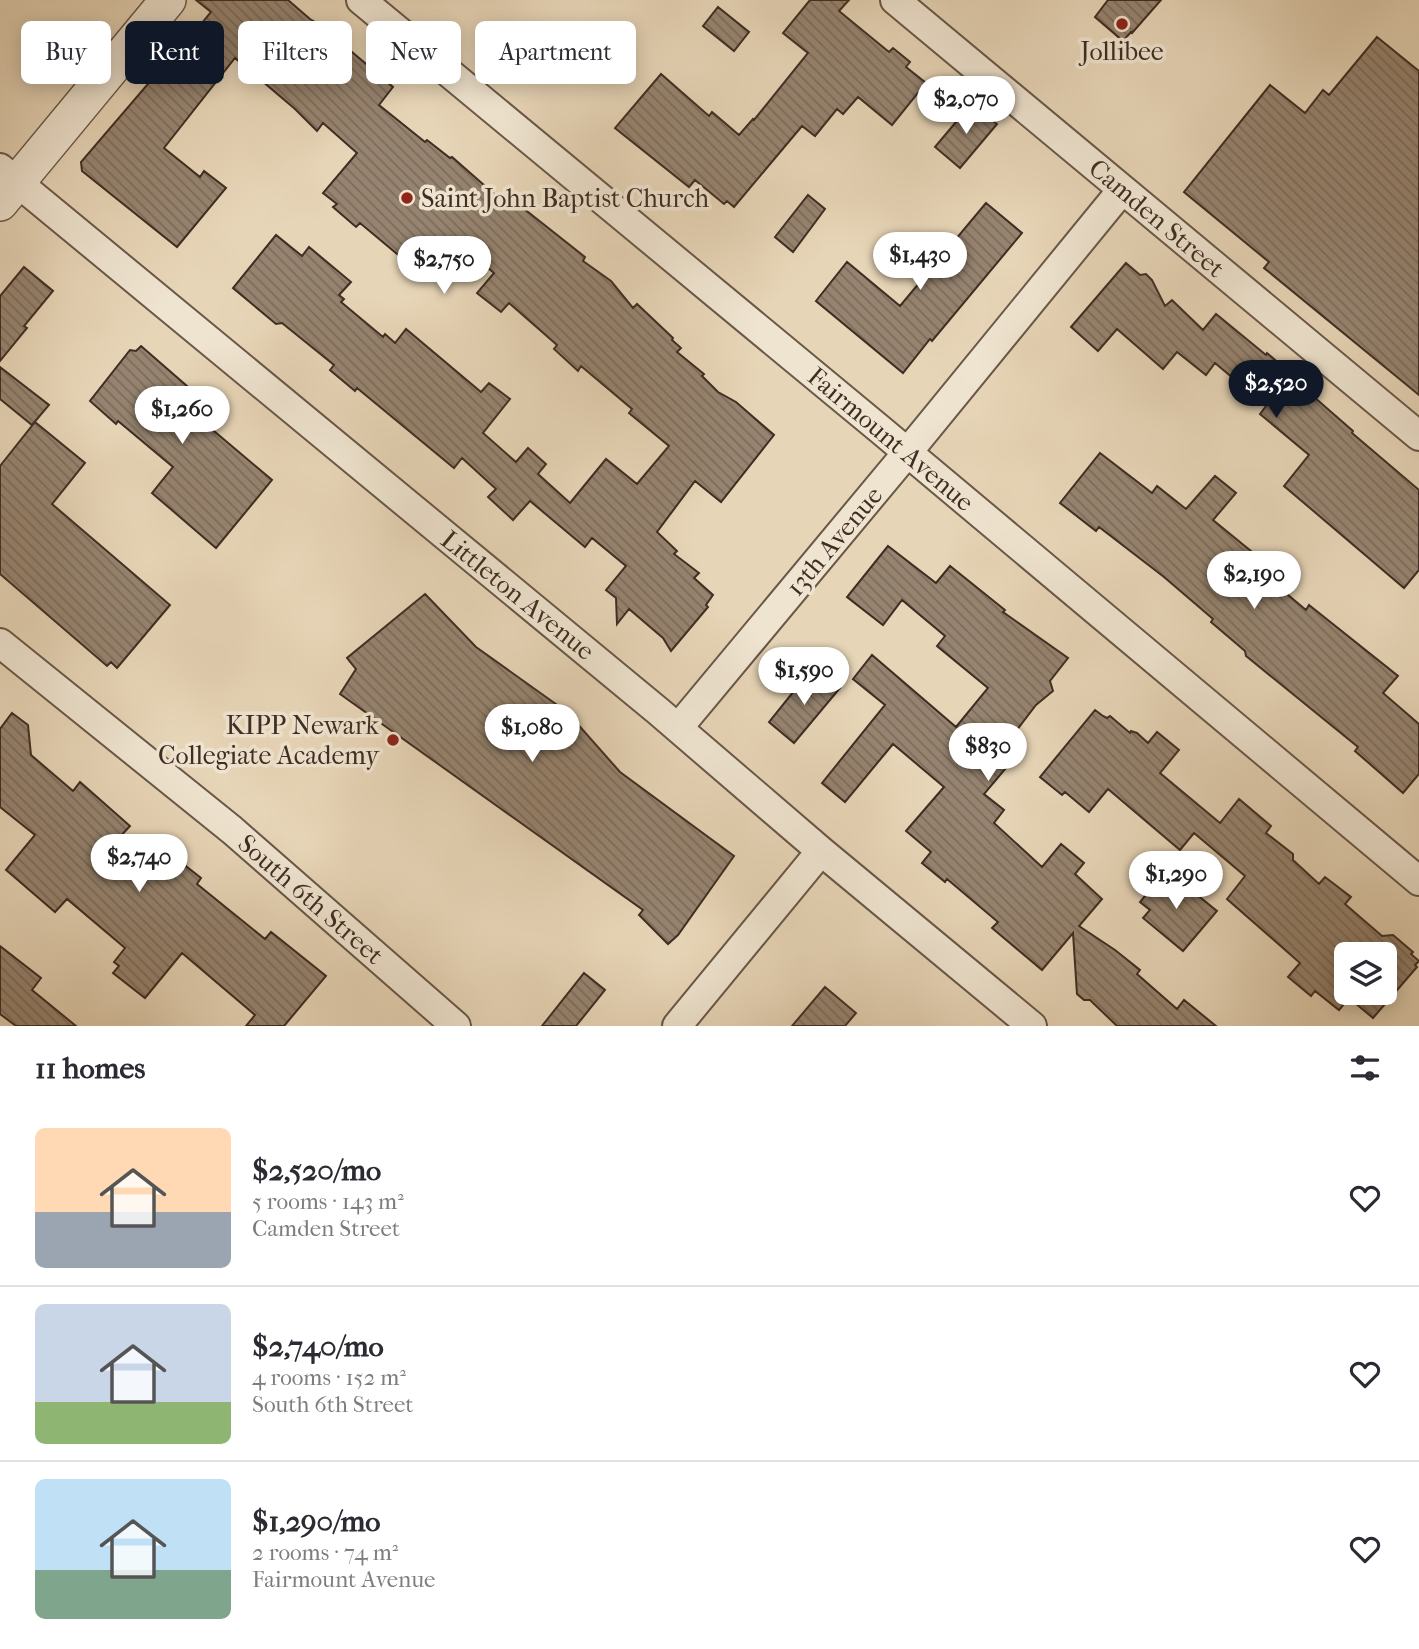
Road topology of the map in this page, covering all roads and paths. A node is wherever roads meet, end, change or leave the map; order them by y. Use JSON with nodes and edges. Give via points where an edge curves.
{"nodes":[{"id":1,"x":168,"y":0,"type":"edge"},
{"id":2,"x":361,"y":0,"type":"edge"},
{"id":3,"x":895,"y":0,"type":"edge"},
{"id":4,"x":6,"y":185,"type":"edge"},
{"id":5,"x":1122,"y":190,"type":"junction"},
{"id":6,"x":1419,"y":436,"type":"edge"},
{"id":7,"x":907,"y":453,"type":"junction"},
{"id":8,"x":0,"y":643,"type":"edge"},
{"id":9,"x":678,"y":728,"type":"junction"},
{"id":10,"x":821,"y":852,"type":"junction"},
{"id":11,"x":1419,"y":881,"type":"edge"},
{"id":12,"x":456,"y":1026,"type":"edge"},
{"id":13,"x":677,"y":1026,"type":"edge"},
{"id":14,"x":1032,"y":1026,"type":"edge"}],
"edges":[{"from":1,"to":4,"type":"street"},
{"from":2,"to":7,"type":"street","name":"Fairmount Avenue"},
{"from":3,"to":5,"type":"street","name":"Camden Street"},
{"from":4,"to":9,"type":"street","name":"Littleton Avenue"},
{"from":5,"to":6,"type":"street","name":"Camden Street"},
{"from":5,"to":7,"type":"street","name":"13th Avenue"},
{"from":7,"to":9,"type":"street","name":"13th Avenue"},
{"from":7,"to":11,"type":"street","name":"Fairmount Avenue"},
{"from":8,"to":12,"type":"street","name":"South 6th Street","via":[[232,830]]},
{"from":9,"to":10,"type":"street","name":"Littleton Avenue"},
{"from":10,"to":13,"type":"street"},
{"from":10,"to":14,"type":"street","name":"Littleton Avenue"}]}
